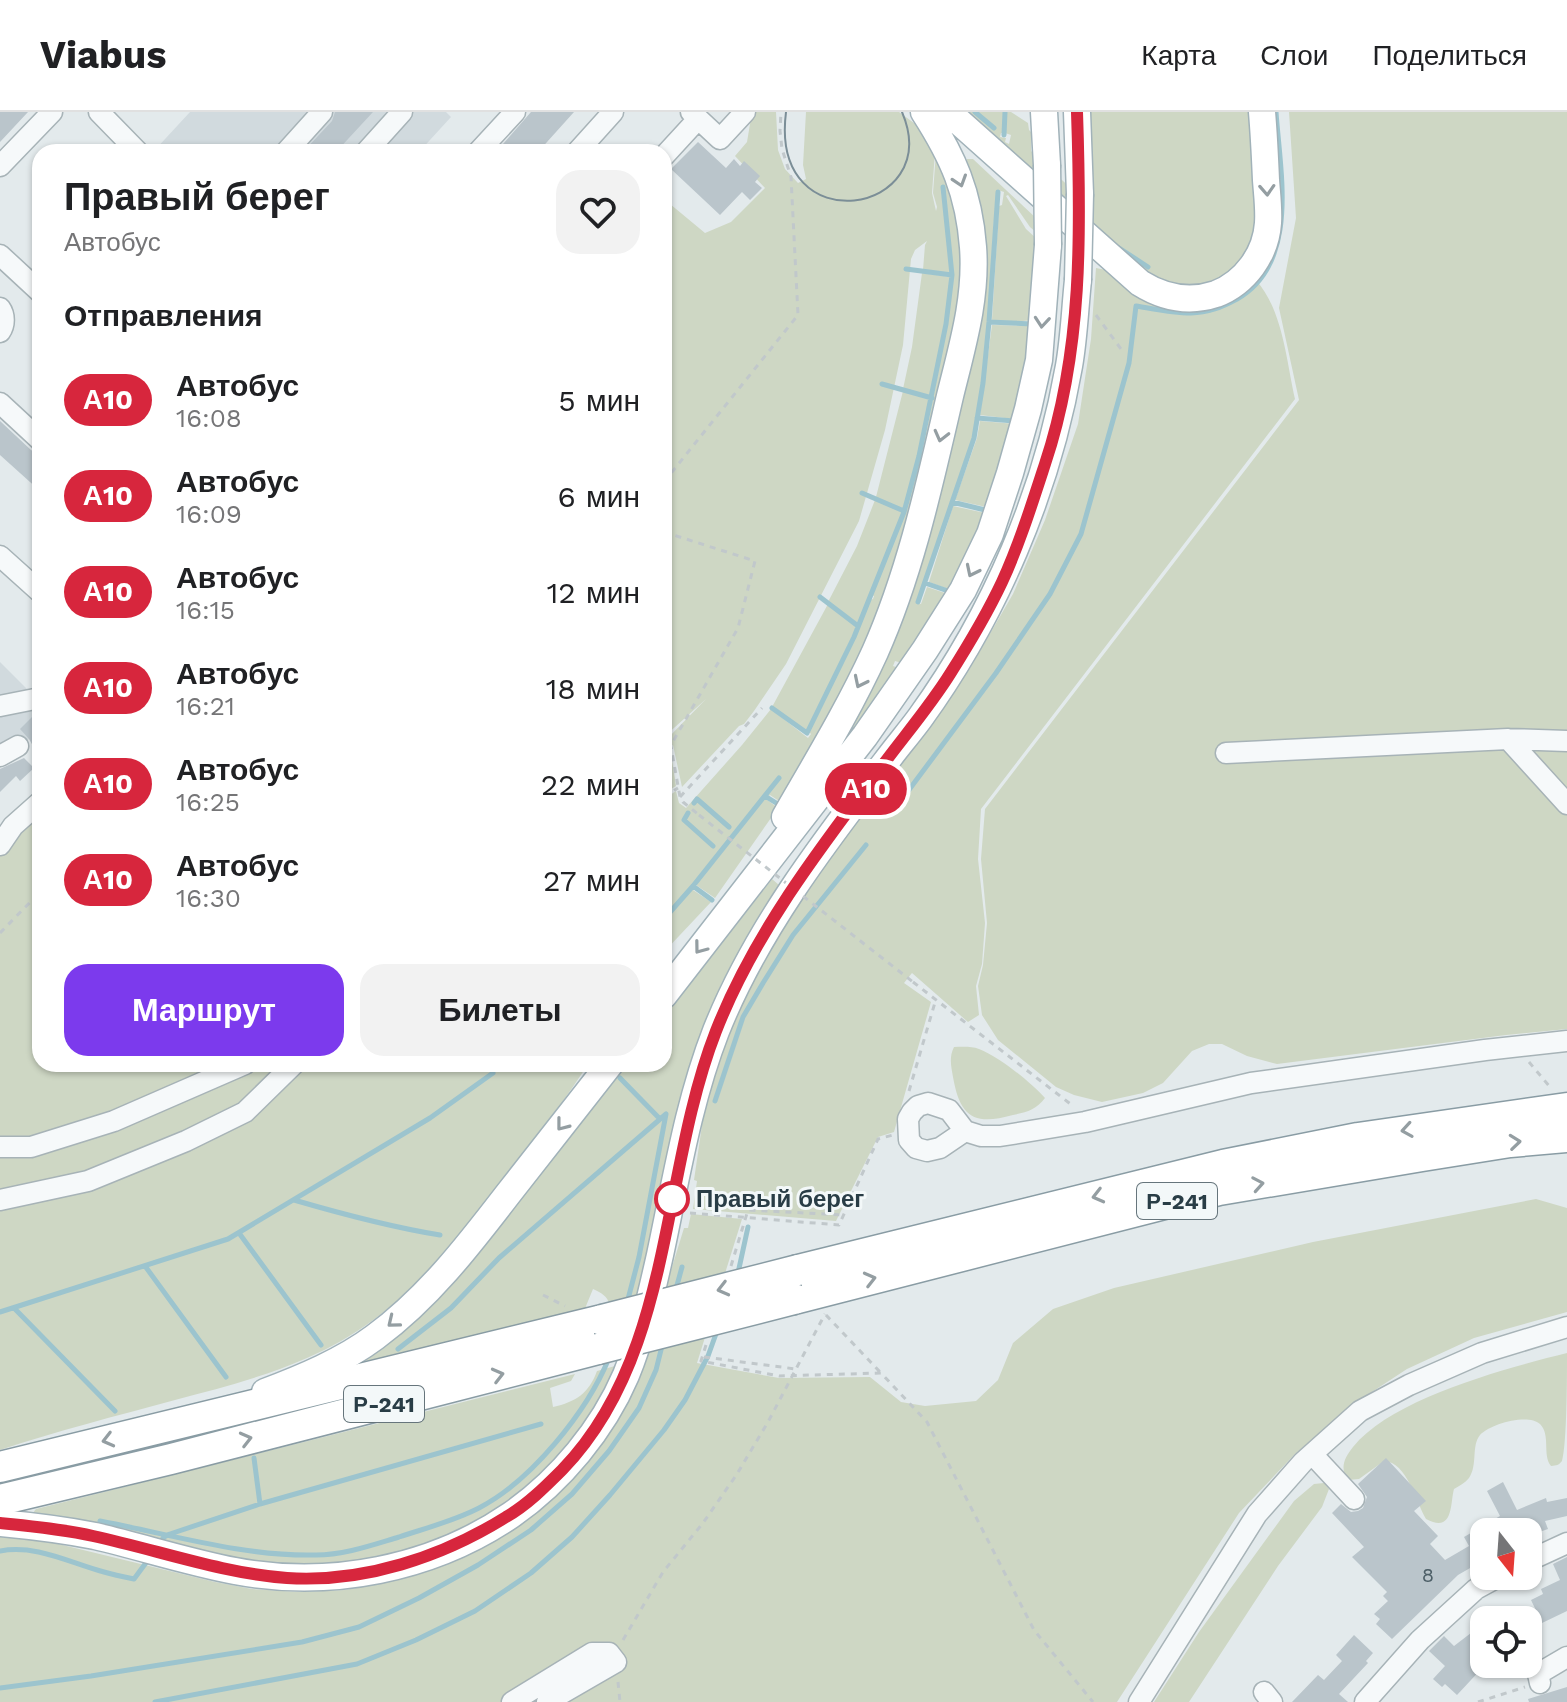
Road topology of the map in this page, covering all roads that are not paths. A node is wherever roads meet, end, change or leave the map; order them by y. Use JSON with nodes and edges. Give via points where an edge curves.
{"nodes":[{"id":1,"x":52,"y":112,"type":"edge"},
{"id":2,"x":99,"y":112,"type":"edge"},
{"id":3,"x":322,"y":112,"type":"edge"},
{"id":4,"x":402,"y":112,"type":"edge"},
{"id":5,"x":515,"y":112,"type":"edge"},
{"id":6,"x":613,"y":112,"type":"edge"},
{"id":7,"x":745,"y":112,"type":"edge"},
{"id":8,"x":924,"y":112,"type":"edge"},
{"id":9,"x":948,"y":112,"type":"edge"},
{"id":10,"x":1044,"y":112,"type":"edge"},
{"id":11,"x":1077,"y":112,"type":"edge"},
{"id":12,"x":1262,"y":112,"type":"edge"},
{"id":13,"x":695,"y":115,"type":"edge"},
{"id":14,"x":130,"y":144,"type":"edge"},
{"id":15,"x":293,"y":144,"type":"edge"},
{"id":16,"x":373,"y":144,"type":"edge"},
{"id":17,"x":485,"y":144,"type":"edge"},
{"id":18,"x":584,"y":144,"type":"edge"},
{"id":19,"x":672,"y":145,"type":"edge"},
{"id":20,"x":0,"y":166,"type":"edge"},
{"id":21,"x":0,"y":255,"type":"edge"},
{"id":22,"x":32,"y":285,"type":"edge"},
{"id":23,"x":0,"y":308,"type":"edge"},
{"id":24,"x":0,"y":332,"type":"edge"},
{"id":25,"x":0,"y":403,"type":"edge"},
{"id":26,"x":32,"y":433,"type":"edge"},
{"id":27,"x":0,"y":556,"type":"edge"},
{"id":28,"x":32,"y":585,"type":"edge"},
{"id":29,"x":32,"y":699,"type":"edge"},
{"id":30,"x":3,"y":701,"type":"edge"},
{"id":31,"x":1508,"y":739,"type":"junction"},
{"id":32,"x":1567,"y":741,"type":"edge"},
{"id":33,"x":1226,"y":753,"type":"dead end"},
{"id":34,"x":1567,"y":804,"type":"edge"},
{"id":35,"x":32,"y":809,"type":"edge"},
{"id":36,"x":0,"y":845,"type":"edge"},
{"id":37,"x":736,"y":901,"type":"junction"},
{"id":38,"x":672,"y":985,"type":"edge"},
{"id":39,"x":1567,"y":1041,"type":"edge"},
{"id":40,"x":227,"y":1072,"type":"edge"},
{"id":41,"x":286,"y":1072,"type":"edge"},
{"id":42,"x":604,"y":1072,"type":"edge"},
{"id":43,"x":1560,"y":1100,"type":"edge"},
{"id":44,"x":965,"y":1131,"type":"dead end"},
{"id":45,"x":1567,"y":1137,"type":"edge"},
{"id":46,"x":0,"y":1147,"type":"edge"},
{"id":47,"x":0,"y":1200,"type":"edge"},
{"id":48,"x":796,"y":1284,"type":"junction"},
{"id":49,"x":1567,"y":1327,"type":"edge"},
{"id":50,"x":600,"y":1335,"type":"junction"},
{"id":51,"x":184,"y":1421,"type":"junction"},
{"id":52,"x":1312,"y":1454,"type":"junction"},
{"id":53,"x":0,"y":1467,"type":"edge"},
{"id":54,"x":1354,"y":1499,"type":"dead end"},
{"id":55,"x":0,"y":1500,"type":"edge"},
{"id":56,"x":0,"y":1523,"type":"edge"},
{"id":57,"x":1567,"y":1543,"type":"edge"},
{"id":58,"x":1542,"y":1555,"type":"edge"},
{"id":59,"x":1475,"y":1590,"type":"edge"},
{"id":60,"x":1567,"y":1657,"type":"edge"},
{"id":61,"x":1540,"y":1683,"type":"road end"},
{"id":62,"x":512,"y":1702,"type":"edge"},
{"id":63,"x":547,"y":1702,"type":"edge"},
{"id":64,"x":1139,"y":1702,"type":"edge"},
{"id":65,"x":1365,"y":1702,"type":"edge"}],
"edges":[{"from":1,"to":20,"type":"street"},
{"from":2,"to":14,"type":"street"},
{"from":3,"to":15,"type":"street"},
{"from":4,"to":16,"type":"street"},
{"from":5,"to":17,"type":"street"},
{"from":6,"to":18,"type":"street"},
{"from":7,"to":13,"type":"street","via":[[720,139]]},
{"from":8,"to":37,"type":"main road","one_way":true,"via":[[957,171],[968,213],[973,247],[968,324],[919,523],[876,650]]},
{"from":12,"to":9,"type":"main road","one_way":true,"via":[[1268,225],[1261,253],[1233,285],[1194,299],[1165,296],[1140,283]]},
{"from":10,"to":37,"type":"main road","one_way":true,"bridge":true,"via":[[1048,245],[1039,360],[990,534],[925,650]]},
{"from":11,"to":56,"type":"main road","bridge":true,"via":[[1078,280],[1069,363],[1047,458],[1002,582],[949,676],[785,898],[744,968],[699,1079],[641,1333],[609,1409],[577,1454],[511,1514],[469,1539],[372,1572],[322,1578],[235,1571],[92,1536]]},
{"from":13,"to":19,"type":"street"},
{"from":21,"to":22,"type":"street"},
{"from":23,"to":24,"type":"street"},
{"from":25,"to":26,"type":"street"},
{"from":27,"to":28,"type":"street"},
{"from":29,"to":30,"type":"street"},
{"from":31,"to":32,"type":"street"},
{"from":31,"to":33,"type":"street"},
{"from":31,"to":34,"type":"street"},
{"from":35,"to":36,"type":"street"},
{"from":37,"to":38,"type":"main road","one_way":true},
{"from":39,"to":44,"type":"street","via":[[1251,1083],[1025,1133],[981,1136]]},
{"from":40,"to":46,"type":"street","via":[[114,1121],[31,1147]]},
{"from":41,"to":47,"type":"street","via":[[245,1112],[186,1141],[88,1181]]},
{"from":42,"to":51,"type":"main road","one_way":true,"via":[[451,1266],[409,1309],[330,1363]]},
{"from":43,"to":48,"type":"highway","number":"Р-241","one_way":true,"via":[[1223,1165]]},
{"from":48,"to":45,"type":"highway","number":"Р-241","one_way":true,"via":[[1219,1190]]},
{"from":48,"to":50,"type":"highway","number":"Р-241","bridge":true},
{"from":49,"to":52,"type":"street","via":[[1482,1353],[1409,1385],[1360,1411]]},
{"from":50,"to":51,"type":"highway","number":"Р-241"},
{"from":55,"to":50,"type":"highway","number":"Р-241","one_way":true,"via":[[186,1455]]},
{"from":51,"to":53,"type":"highway","number":"Р-241","one_way":true},
{"from":52,"to":54,"type":"street"},
{"from":52,"to":64,"type":"street","via":[[1257,1514]]},
{"from":57,"to":58,"type":"street"},
{"from":59,"to":65,"type":"street","via":[[1420,1640]]},
{"from":60,"to":61,"type":"street","via":[[1538,1674]]},
{"from":62,"to":63,"type":"street","via":[[592,1653],[609,1653],[616,1662]]}]}
